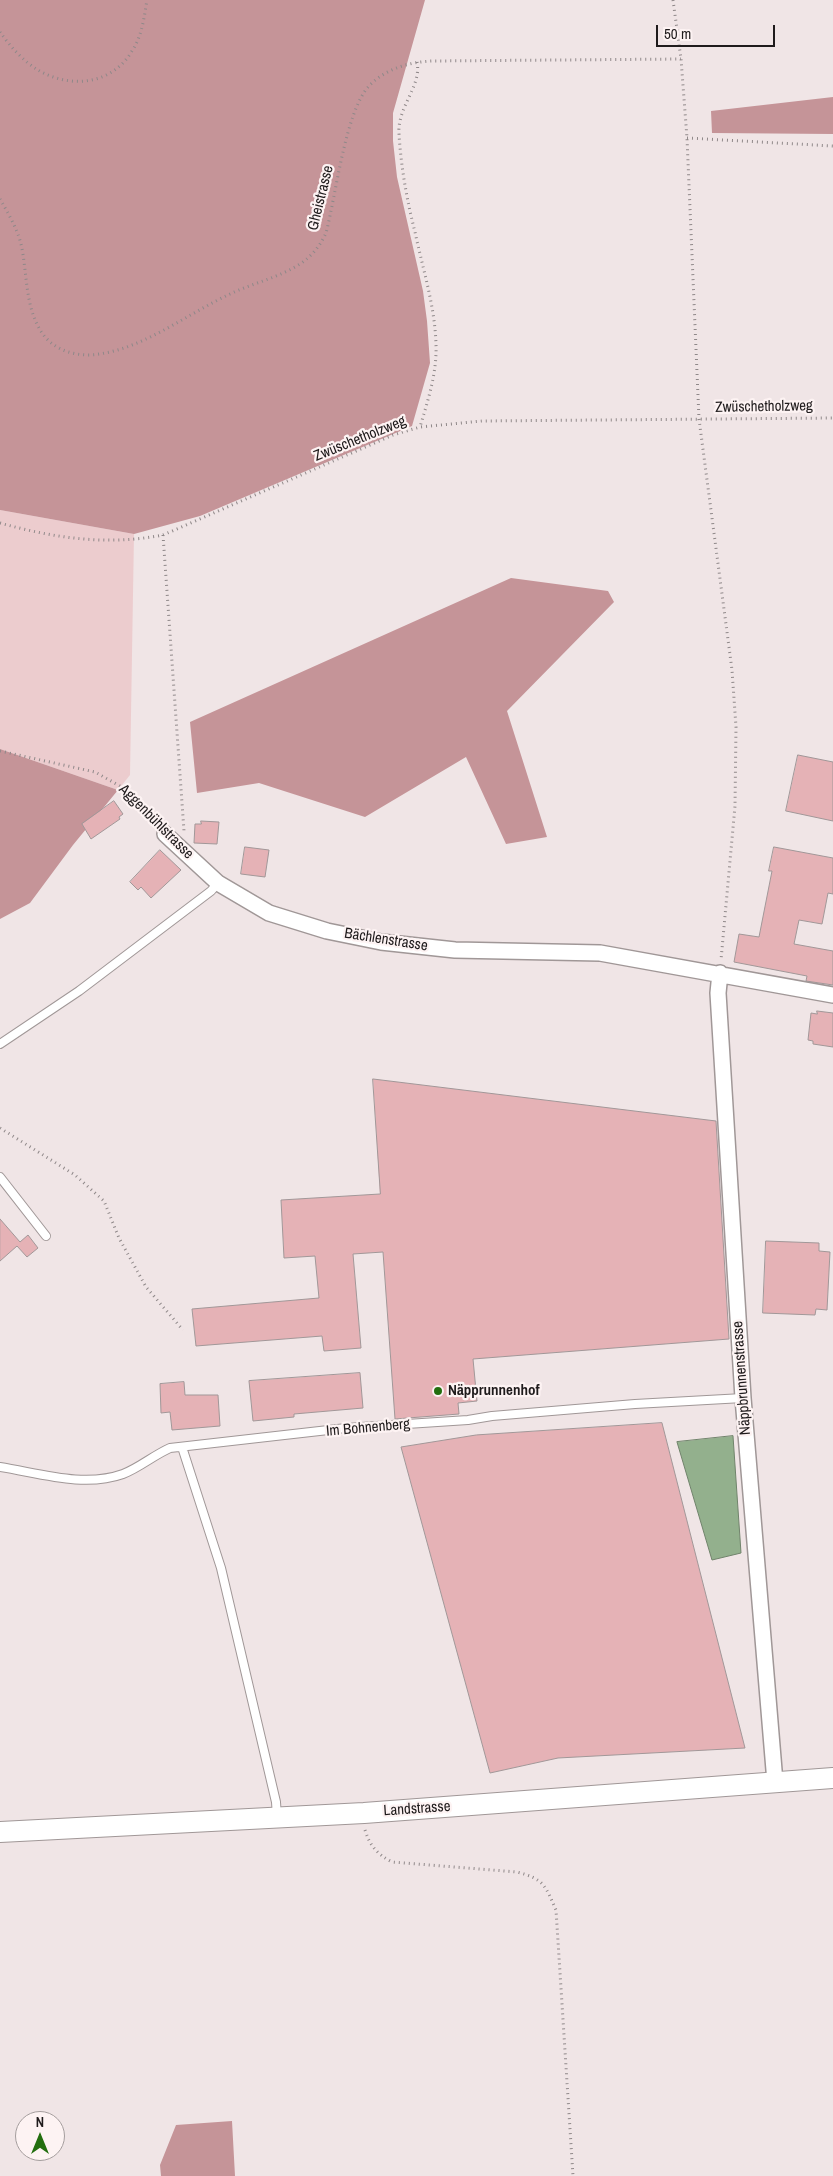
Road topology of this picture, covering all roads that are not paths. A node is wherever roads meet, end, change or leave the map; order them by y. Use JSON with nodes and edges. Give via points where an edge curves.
{"nodes":[{"id":1,"x":165,"y":834,"type":"road end"},
{"id":2,"x":218,"y":883,"type":"junction"},
{"id":3,"x":720,"y":973,"type":"junction"},
{"id":4,"x":833,"y":995,"type":"edge"},
{"id":5,"x":0,"y":1044,"type":"edge"},
{"id":6,"x":0,"y":1177,"type":"edge"},
{"id":7,"x":46,"y":1236,"type":"dead end"},
{"id":8,"x":743,"y":1398,"type":"junction"},
{"id":9,"x":182,"y":1447,"type":"junction"},
{"id":10,"x":0,"y":1467,"type":"edge"},
{"id":11,"x":833,"y":1778,"type":"edge"},
{"id":12,"x":774,"y":1782,"type":"junction"},
{"id":13,"x":277,"y":1817,"type":"junction"},
{"id":14,"x":0,"y":1832,"type":"edge"}],
"edges":[{"from":1,"to":2,"type":"street","name":"Aggenbühlstrasse"},
{"from":2,"to":3,"type":"street","name":"Bächlenstrasse","via":[[269,913],[327,931],[381,942],[454,950],[600,953]]},
{"from":2,"to":5,"type":"lane","via":[[79,991]]},
{"from":3,"to":4,"type":"street","name":"Bächlenstrasse"},
{"from":3,"to":8,"type":"street","name":"Näppbrunnenstrasse","via":[[718,992]]},
{"from":6,"to":7,"type":"lane"},
{"from":8,"to":9,"type":"lane","name":"Im Bohnenberg","via":[[346,1428]]},
{"from":8,"to":12,"type":"street","name":"Näppbrunnenstrasse"},
{"from":9,"to":10,"type":"lane","name":"Im Bohnenberg","via":[[155,1454],[123,1474],[102,1478],[58,1478]]},
{"from":9,"to":13,"type":"lane","via":[[221,1568]]},
{"from":11,"to":12,"type":"main road","name":"Landstrasse"},
{"from":12,"to":13,"type":"main road","name":"Landstrasse"},
{"from":13,"to":14,"type":"main road","name":"Landstrasse"}]}
